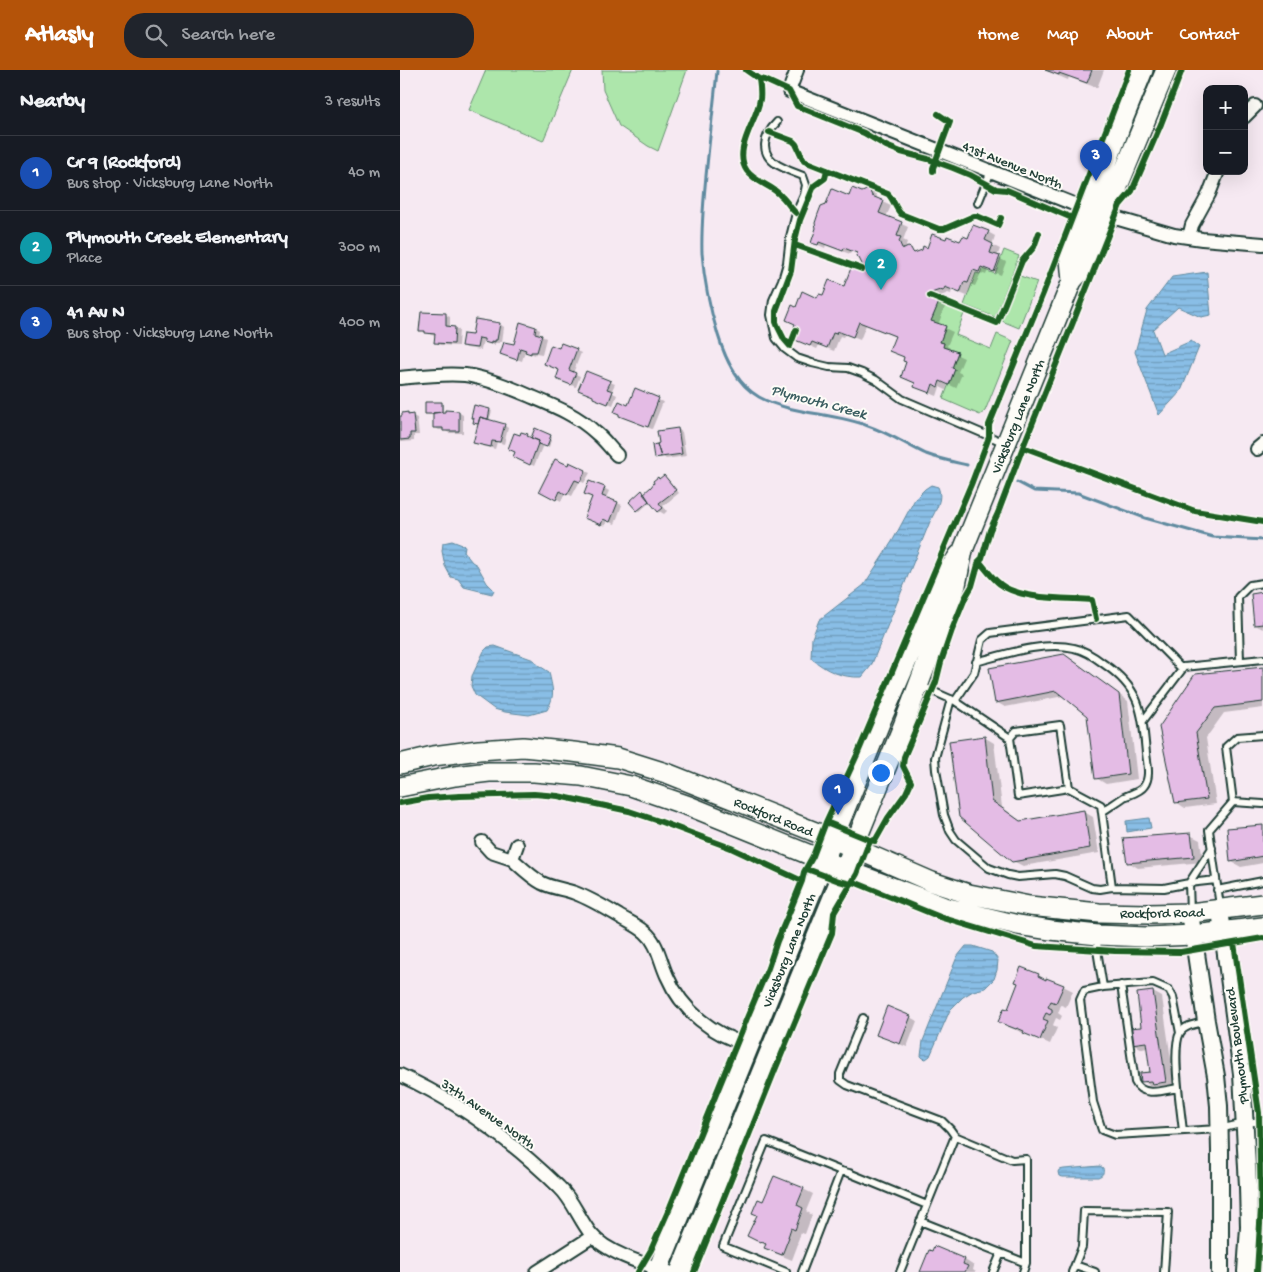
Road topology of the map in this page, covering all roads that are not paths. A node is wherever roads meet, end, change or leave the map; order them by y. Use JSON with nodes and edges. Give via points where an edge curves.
{"nodes":[{"id":1,"x":797,"y":70,"type":"edge"},
{"id":2,"x":1143,"y":70,"type":"edge"},
{"id":3,"x":1166,"y":70,"type":"edge"},
{"id":4,"x":1255,"y":106,"type":"dead end"},
{"id":5,"x":1248,"y":113,"type":"edge"},
{"id":6,"x":777,"y":122,"type":"dead end"},
{"id":7,"x":991,"y":171,"type":"junction"},
{"id":8,"x":1216,"y":175,"type":"edge"},
{"id":9,"x":978,"y":203,"type":"dead end"},
{"id":10,"x":1097,"y":213,"type":"junction"},
{"id":11,"x":1189,"y":237,"type":"junction"},
{"id":12,"x":1263,"y":244,"type":"edge"},
{"id":13,"x":400,"y":378,"type":"edge"},
{"id":14,"x":1006,"y":444,"type":"junction"},
{"id":15,"x":617,"y":455,"type":"dead end"},
{"id":16,"x":962,"y":550,"type":"junction"},
{"id":17,"x":1263,"y":583,"type":"edge"},
{"id":18,"x":1263,"y":659,"type":"edge"},
{"id":19,"x":1240,"y":661,"type":"junction"},
{"id":20,"x":976,"y":662,"type":"junction"},
{"id":21,"x":1184,"y":667,"type":"junction"},
{"id":22,"x":918,"y":685,"type":"junction"},
{"id":23,"x":953,"y":700,"type":"junction"},
{"id":24,"x":1143,"y":720,"type":"junction"},
{"id":25,"x":1263,"y":735,"type":"edge"},
{"id":26,"x":1010,"y":738,"type":"junction"},
{"id":27,"x":400,"y":764,"type":"edge"},
{"id":28,"x":400,"y":787,"type":"edge"},
{"id":29,"x":1069,"y":788,"type":"junction"},
{"id":30,"x":1233,"y":802,"type":"junction"},
{"id":31,"x":1263,"y":804,"type":"edge"},
{"id":32,"x":1102,"y":812,"type":"junction"},
{"id":33,"x":832,"y":839,"type":"junction"},
{"id":34,"x":482,"y":842,"type":"dead end"},
{"id":35,"x":518,"y":845,"type":"dead end"},
{"id":36,"x":853,"y":848,"type":"junction"},
{"id":37,"x":1212,"y":848,"type":"junction"},
{"id":38,"x":512,"y":859,"type":"junction"},
{"id":39,"x":824,"y":861,"type":"junction"},
{"id":40,"x":844,"y":869,"type":"junction"},
{"id":41,"x":1216,"y":880,"type":"junction"},
{"id":42,"x":1263,"y":881,"type":"edge"},
{"id":43,"x":1189,"y":883,"type":"junction"},
{"id":44,"x":1112,"y":887,"type":"junction"},
{"id":45,"x":1217,"y":890,"type":"junction"},
{"id":46,"x":1263,"y":904,"type":"edge"},
{"id":47,"x":1220,"y":910,"type":"junction"},
{"id":48,"x":1190,"y":913,"type":"junction"},
{"id":49,"x":1263,"y":927,"type":"edge"},
{"id":50,"x":1222,"y":932,"type":"junction"},
{"id":51,"x":1098,"y":935,"type":"junction"},
{"id":52,"x":1194,"y":935,"type":"junction"},
{"id":53,"x":1121,"y":985,"type":"junction"},
{"id":54,"x":1103,"y":986,"type":"junction"},
{"id":55,"x":863,"y":1018,"type":"dead end"},
{"id":56,"x":1206,"y":1021,"type":"junction"},
{"id":57,"x":1180,"y":1033,"type":"junction"},
{"id":58,"x":749,"y":1045,"type":"junction"},
{"id":59,"x":400,"y":1075,"type":"edge"},
{"id":60,"x":1178,"y":1088,"type":"junction"},
{"id":61,"x":1263,"y":1121,"type":"edge"},
{"id":62,"x":1245,"y":1123,"type":"junction"},
{"id":63,"x":1219,"y":1129,"type":"junction"},
{"id":64,"x":1182,"y":1131,"type":"junction"},
{"id":65,"x":955,"y":1136,"type":"junction"},
{"id":66,"x":841,"y":1171,"type":"junction"},
{"id":67,"x":927,"y":1205,"type":"junction"},
{"id":68,"x":920,"y":1221,"type":"junction"},
{"id":69,"x":594,"y":1236,"type":"junction"},
{"id":70,"x":1001,"y":1253,"type":"junction"},
{"id":71,"x":1026,"y":1263,"type":"junction"},
{"id":72,"x":1074,"y":1269,"type":"edge"},
{"id":73,"x":662,"y":1271,"type":"edge"},
{"id":74,"x":537,"y":1272,"type":"edge"},
{"id":75,"x":680,"y":1272,"type":"edge"},
{"id":76,"x":786,"y":1272,"type":"edge"},
{"id":77,"x":802,"y":1272,"type":"edge"},
{"id":78,"x":900,"y":1272,"type":"edge"},
{"id":79,"x":993,"y":1272,"type":"edge"},
{"id":80,"x":1022,"y":1272,"type":"edge"},
{"id":81,"x":1095,"y":1272,"type":"edge"},
{"id":82,"x":1164,"y":1272,"type":"edge"},
{"id":83,"x":1220,"y":1272,"type":"edge"},
{"id":84,"x":1246,"y":1272,"type":"edge"}],
"edges":[{"from":1,"to":7,"type":"street","name":"41st Avenue North","via":[[789,91]]},
{"from":2,"to":10,"type":"main road","name":"Vicksburg Lane North","via":[[1120,127]]},
{"from":3,"to":10,"type":"main road","name":"Vicksburg Lane North"},
{"from":4,"to":5,"type":"street"},
{"from":6,"to":14,"type":"lane","via":[[766,138],[765,148],[769,157],[776,164],[803,176],[806,185],[790,236],[787,263],[773,300],[771,315],[776,338],[797,358],[862,373],[902,399]]},
{"from":7,"to":9,"type":"lane"},
{"from":7,"to":10,"type":"street","name":"41st Avenue North"},
{"from":8,"to":11,"type":"street"},
{"from":10,"to":11,"type":"street","name":"41st Avenue North"},
{"from":10,"to":14,"type":"main road","name":"Vicksburg Lane North","via":[[1070,259],[1072,281]]},
{"from":11,"to":12,"type":"street","name":"41st Avenue North"},
{"from":13,"to":15,"type":"street","via":[[443,374],[488,380],[509,387],[578,418]]},
{"from":14,"to":16,"type":"main road","name":"Vicksburg Lane North"},
{"from":16,"to":22,"type":"main road","name":"Vicksburg Lane North","via":[[956,586]]},
{"from":16,"to":33,"type":"main road","name":"Vicksburg Lane North","via":[[942,580]]},
{"from":17,"to":19,"type":"lane","via":[[1250,585],[1238,597]]},
{"from":18,"to":19,"type":"lane"},
{"from":19,"to":21,"type":"lane"},
{"from":20,"to":21,"type":"lane","via":[[982,640],[990,633],[1129,615]]},
{"from":20,"to":23,"type":"lane","via":[[974,673]]},
{"from":20,"to":24,"type":"lane","via":[[1036,648],[1075,648],[1118,673],[1133,692]]},
{"from":21,"to":24,"type":"lane"},
{"from":22,"to":23,"type":"lane"},
{"from":22,"to":36,"type":"main road","name":"Vicksburg Lane North"},
{"from":23,"to":26,"type":"lane"},
{"from":23,"to":44,"type":"lane","via":[[935,758],[944,815],[956,840],[989,868],[1008,876],[1055,874],[1092,888]]},
{"from":24,"to":32,"type":"lane","via":[[1148,768],[1145,786]]},
{"from":25,"to":30,"type":"lane","via":[[1237,737],[1226,747]]},
{"from":26,"to":29,"type":"lane","via":[[1018,796]]},
{"from":26,"to":29,"type":"lane","via":[[1016,731],[1060,725]]},
{"from":27,"to":33,"type":"main road","name":"Rockford Road","via":[[460,752],[523,746],[618,758],[669,774]]},
{"from":28,"to":39,"type":"main road","name":"Rockford Road","via":[[488,772],[581,776],[631,786],[689,806]]},
{"from":29,"to":32,"type":"lane","via":[[1101,805]]},
{"from":30,"to":31,"type":"lane"},
{"from":30,"to":37,"type":"lane","via":[[1209,830]]},
{"from":32,"to":44,"type":"lane"},
{"from":33,"to":36,"type":"main road","name":"Rockford Road"},
{"from":33,"to":39,"type":"main road","name":"Vicksburg Lane North"},
{"from":34,"to":38,"type":"street","via":[[491,852]]},
{"from":35,"to":38,"type":"street"},
{"from":36,"to":40,"type":"main road","name":"Vicksburg Lane North"},
{"from":36,"to":48,"type":"main road","name":"Rockford Road","via":[[932,882],[969,894],[1020,904],[1099,913]]},
{"from":37,"to":41,"type":"lane"},
{"from":37,"to":43,"type":"lane"},
{"from":38,"to":58,"type":"street","via":[[542,883],[593,900],[645,932],[654,943],[667,977],[694,1015],[719,1033]]},
{"from":39,"to":40,"type":"main road","name":"Rockford Road"},
{"from":39,"to":58,"type":"main road","name":"Vicksburg Lane North"},
{"from":40,"to":51,"type":"main road","name":"Rockford Road","via":[[944,907],[1018,925]]},
{"from":40,"to":75,"type":"main road","name":"Vicksburg Lane North"},
{"from":41,"to":43,"type":"lane"},
{"from":41,"to":45,"type":"lane"},
{"from":42,"to":45,"type":"lane"},
{"from":43,"to":44,"type":"lane","via":[[1164,888]]},
{"from":43,"to":48,"type":"lane"},
{"from":45,"to":47,"type":"lane"},
{"from":46,"to":47,"type":"main road","name":"Rockford Road"},
{"from":47,"to":48,"type":"main road","name":"Rockford Road"},
{"from":47,"to":50,"type":"street","name":"Plymouth Boulevard"},
{"from":48,"to":52,"type":"street","name":"Plymouth Boulevard"},
{"from":49,"to":50,"type":"main road","name":"Rockford Road"},
{"from":50,"to":52,"type":"main road","name":"Rockford Road"},
{"from":50,"to":62,"type":"street","name":"Plymouth Boulevard","via":[[1242,1074]]},
{"from":51,"to":52,"type":"main road","name":"Rockford Road"},
{"from":51,"to":54,"type":"lane"},
{"from":52,"to":56,"type":"street","name":"Plymouth Boulevard"},
{"from":53,"to":54,"type":"lane"},
{"from":53,"to":57,"type":"lane","via":[[1153,983],[1168,990],[1173,997]]},
{"from":53,"to":60,"type":"lane","via":[[1137,1087],[1146,1092]]},
{"from":54,"to":64,"type":"lane","via":[[1084,991],[1080,1000],[1093,1102],[1102,1130],[1115,1135]]},
{"from":55,"to":65,"type":"lane","via":[[840,1080],[942,1121]]},
{"from":56,"to":57,"type":"lane"},
{"from":56,"to":63,"type":"street","name":"Plymouth Boulevard","via":[[1216,1076]]},
{"from":57,"to":60,"type":"lane","via":[[1176,1052]]},
{"from":58,"to":73,"type":"main road","name":"Vicksburg Lane North"},
{"from":59,"to":69,"type":"street","name":"37th Avenue North","via":[[451,1102],[513,1145],[565,1193]]},
{"from":60,"to":64,"type":"lane"},
{"from":61,"to":62,"type":"lane"},
{"from":62,"to":63,"type":"lane"},
{"from":62,"to":84,"type":"street","name":"Plymouth Boulevard","via":[[1249,1226]]},
{"from":63,"to":64,"type":"lane"},
{"from":63,"to":83,"type":"street","name":"Plymouth Boulevard"},
{"from":65,"to":67,"type":"lane"},
{"from":65,"to":71,"type":"lane","via":[[1012,1160],[1026,1159]]},
{"from":66,"to":67,"type":"lane"},
{"from":66,"to":76,"type":"lane","via":[[766,1141],[723,1246]]},
{"from":66,"to":77,"type":"lane"},
{"from":67,"to":68,"type":"lane"},
{"from":68,"to":70,"type":"lane"},
{"from":68,"to":78,"type":"lane"},
{"from":69,"to":73,"type":"street","name":"37th Avenue North","via":[[619,1254]]},
{"from":69,"to":74,"type":"street"},
{"from":70,"to":71,"type":"lane"},
{"from":70,"to":79,"type":"lane"},
{"from":71,"to":80,"type":"lane"},
{"from":72,"to":81,"type":"lane"},
{"from":72,"to":82,"type":"lane","via":[[1082,1247],[1084,1211],[1168,1212]]}]}
